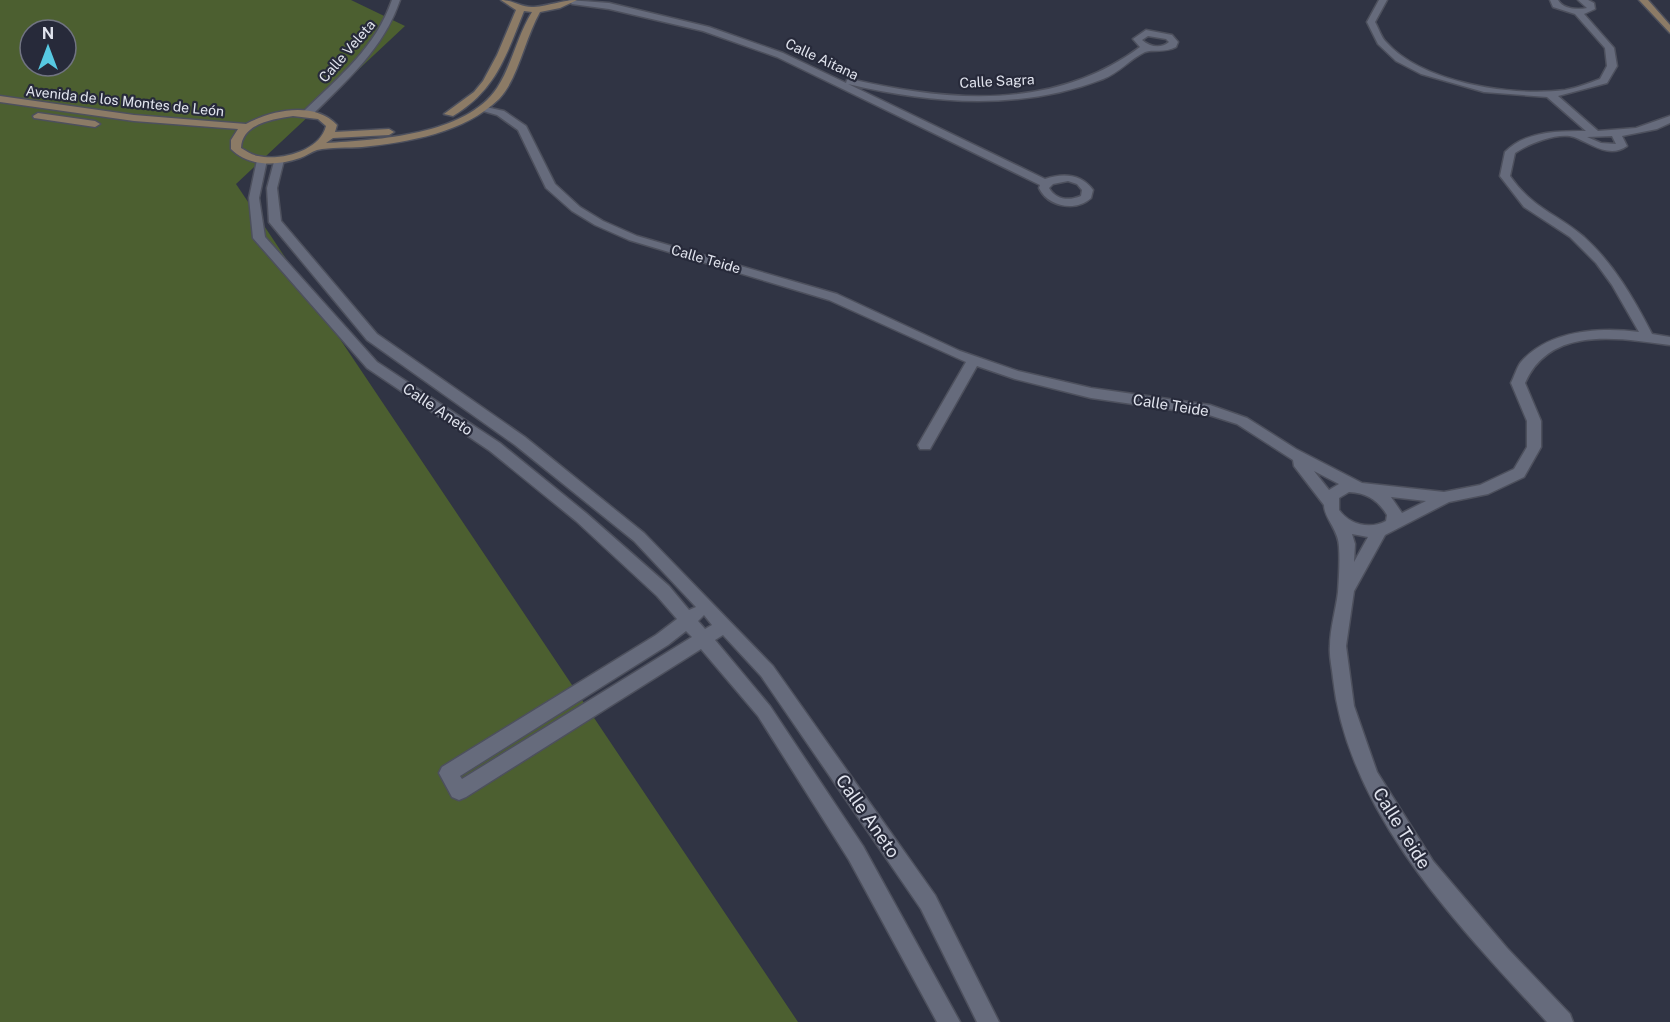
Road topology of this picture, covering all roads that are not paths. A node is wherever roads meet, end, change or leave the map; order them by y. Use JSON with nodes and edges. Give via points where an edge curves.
{"nodes":[{"id":1,"x":396,"y":0,"type":"edge"},
{"id":2,"x":505,"y":0,"type":"edge"},
{"id":3,"x":597,"y":0,"type":"edge"},
{"id":4,"x":1383,"y":0,"type":"edge"},
{"id":5,"x":1554,"y":0,"type":"edge"},
{"id":6,"x":1582,"y":0,"type":"edge"},
{"id":7,"x":1643,"y":0,"type":"edge"},
{"id":8,"x":573,"y":1,"type":"edge"},
{"id":9,"x":521,"y":8,"type":"junction"},
{"id":10,"x":538,"y":9,"type":"junction"},
{"id":11,"x":1578,"y":12,"type":"junction"},
{"id":12,"x":1670,"y":30,"type":"edge"},
{"id":13,"x":841,"y":80,"type":"junction"},
{"id":14,"x":1550,"y":94,"type":"junction"},
{"id":15,"x":867,"y":97,"type":"junction"},
{"id":16,"x":880,"y":98,"type":"junction"},
{"id":17,"x":0,"y":99,"type":"edge"},
{"id":18,"x":903,"y":104,"type":"junction"},
{"id":19,"x":0,"y":109,"type":"edge"},
{"id":20,"x":481,"y":109,"type":"junction"},
{"id":21,"x":308,"y":113,"type":"junction"},
{"id":22,"x":1670,"y":119,"type":"edge"},
{"id":23,"x":248,"y":127,"type":"junction"},
{"id":24,"x":1615,"y":133,"type":"junction"},
{"id":25,"x":1596,"y":134,"type":"junction"},
{"id":26,"x":331,"y":135,"type":"junction"},
{"id":27,"x":1577,"y":135,"type":"junction"},
{"id":28,"x":238,"y":136,"type":"junction"},
{"id":29,"x":319,"y":147,"type":"junction"},
{"id":30,"x":262,"y":160,"type":"junction"},
{"id":31,"x":279,"y":160,"type":"junction"},
{"id":32,"x":1050,"y":182,"type":"dead end"},
{"id":33,"x":1648,"y":338,"type":"junction"},
{"id":34,"x":1670,"y":341,"type":"edge"},
{"id":35,"x":973,"y":361,"type":"junction"},
{"id":36,"x":925,"y":445,"type":"dead end"},
{"id":37,"x":1291,"y":453,"type":"junction"},
{"id":38,"x":1360,"y":488,"type":"junction"},
{"id":39,"x":1446,"y":497,"type":"junction"},
{"id":40,"x":1330,"y":502,"type":"junction"},
{"id":41,"x":1340,"y":520,"type":"junction"},
{"id":42,"x":1386,"y":529,"type":"junction"},
{"id":43,"x":1346,"y":591,"type":"junction"},
{"id":44,"x":705,"y":606,"type":"junction"},
{"id":45,"x":688,"y":620,"type":"junction"},
{"id":46,"x":724,"y":626,"type":"junction"},
{"id":47,"x":704,"y":639,"type":"junction"},
{"id":48,"x":949,"y":1022,"type":"edge"},
{"id":49,"x":988,"y":1022,"type":"edge"},
{"id":50,"x":1562,"y":1022,"type":"edge"}],
"edges":[{"from":1,"to":21,"type":"street","name":"Calle Veleta","via":[[387,27],[377,41]]},
{"from":2,"to":9,"type":"street"},
{"from":3,"to":13,"type":"street","name":"Calle Aitana","via":[[707,24],[775,48]]},
{"from":4,"to":14,"type":"street","via":[[1371,22],[1373,34],[1385,50],[1410,65],[1468,86]]},
{"from":5,"to":11,"type":"street","via":[[1560,7]]},
{"from":6,"to":11,"type":"street","via":[[1592,7]]},
{"from":7,"to":12,"type":"street"},
{"from":8,"to":10,"type":"street"},
{"from":8,"to":15,"type":"street","name":"Calle Aitana","via":[[706,29],[780,55]]},
{"from":9,"to":10,"type":"street"},
{"from":9,"to":26,"type":"street","via":[[487,85],[464,106],[401,130]]},
{"from":10,"to":20,"type":"street","via":[[524,32],[504,83]]},
{"from":11,"to":14,"type":"street","via":[[1609,48],[1612,66],[1604,81]]},
{"from":13,"to":16,"type":"street","name":"Calle Aitana"},
{"from":13,"to":18,"type":"street","name":"Calle Sagra"},
{"from":14,"to":25,"type":"street"},
{"from":15,"to":16,"type":"street"},
{"from":15,"to":18,"type":"street","name":"Calle Aitana"},
{"from":16,"to":18,"type":"street","name":"Calle Aitana"},
{"from":17,"to":23,"type":"street","name":"Avenida de los Montes de León","via":[[134,118]]},
{"from":18,"to":18,"type":"street","name":"Calle Sagra","via":[[998,104],[1069,94],[1131,69],[1149,48],[1100,77],[1036,94]]},
{"from":18,"to":32,"type":"street","name":"Calle Aitana"},
{"from":19,"to":28,"type":"street","name":"Avenida de los Montes de León","via":[[107,125]]},
{"from":20,"to":29,"type":"street","via":[[409,137]]},
{"from":20,"to":35,"type":"street","name":"Calle Teide","via":[[500,113],[522,128],[550,186],[599,223],[633,238],[833,297]]},
{"from":21,"to":23,"type":"street","via":[[277,116]]},
{"from":21,"to":26,"type":"street","via":[[329,121],[333,127]]},
{"from":22,"to":24,"type":"street"},
{"from":23,"to":28,"type":"street"},
{"from":24,"to":25,"type":"street"},
{"from":24,"to":27,"type":"street","via":[[1622,146],[1608,148]]},
{"from":25,"to":27,"type":"street"},
{"from":26,"to":29,"type":"street"},
{"from":27,"to":33,"type":"street","via":[[1528,140],[1510,152],[1505,176],[1531,208],[1578,238],[1600,260],[1623,290]]},
{"from":28,"to":30,"type":"street","via":[[236,149]]},
{"from":29,"to":31,"type":"street"},
{"from":30,"to":31,"type":"street"},
{"from":30,"to":45,"type":"street","name":"Calle Aneto","via":[[254,198],[259,238],[372,365],[495,447],[581,516],[663,591]]},
{"from":31,"to":44,"type":"street","name":"Calle Aneto","via":[[272,188],[275,222],[372,337],[529,448],[639,537]]},
{"from":33,"to":34,"type":"street"},
{"from":33,"to":39,"type":"street","via":[[1616,333],[1584,335],[1550,346],[1526,365],[1518,383],[1534,421],[1534,447],[1519,473],[1483,490]]},
{"from":35,"to":36,"type":"street"},
{"from":35,"to":37,"type":"street","name":"Calle Teide","via":[[1091,393],[1210,410],[1242,421]]},
{"from":37,"to":38,"type":"street","name":"Calle Teide"},
{"from":37,"to":40,"type":"street","name":"Calle Teide"},
{"from":38,"to":39,"type":"street"},
{"from":38,"to":40,"type":"street","via":[[1338,490]]},
{"from":38,"to":42,"type":"street","via":[[1389,504],[1394,519]]},
{"from":39,"to":42,"type":"street"},
{"from":40,"to":41,"type":"street"},
{"from":41,"to":42,"type":"street","via":[[1359,531]]},
{"from":41,"to":43,"type":"street","name":"Calle Teide","via":[[1347,544]]},
{"from":42,"to":43,"type":"street","name":"Calle Teide"},
{"from":43,"to":50,"type":"street","name":"Calle Teide","via":[[1338,646],[1344,696],[1369,776],[1426,868]]},
{"from":44,"to":45,"type":"street"},
{"from":44,"to":46,"type":"street","name":"Calle Aneto"},
{"from":45,"to":47,"type":"street","name":"Calle Aneto"},
{"from":45,"to":47,"type":"street","via":[[448,773],[459,791]]},
{"from":46,"to":47,"type":"street"},
{"from":46,"to":49,"type":"street","name":"Calle Aneto","via":[[766,671],[928,902]]},
{"from":47,"to":48,"type":"street","name":"Calle Aneto","via":[[765,711],[856,853]]}]}
